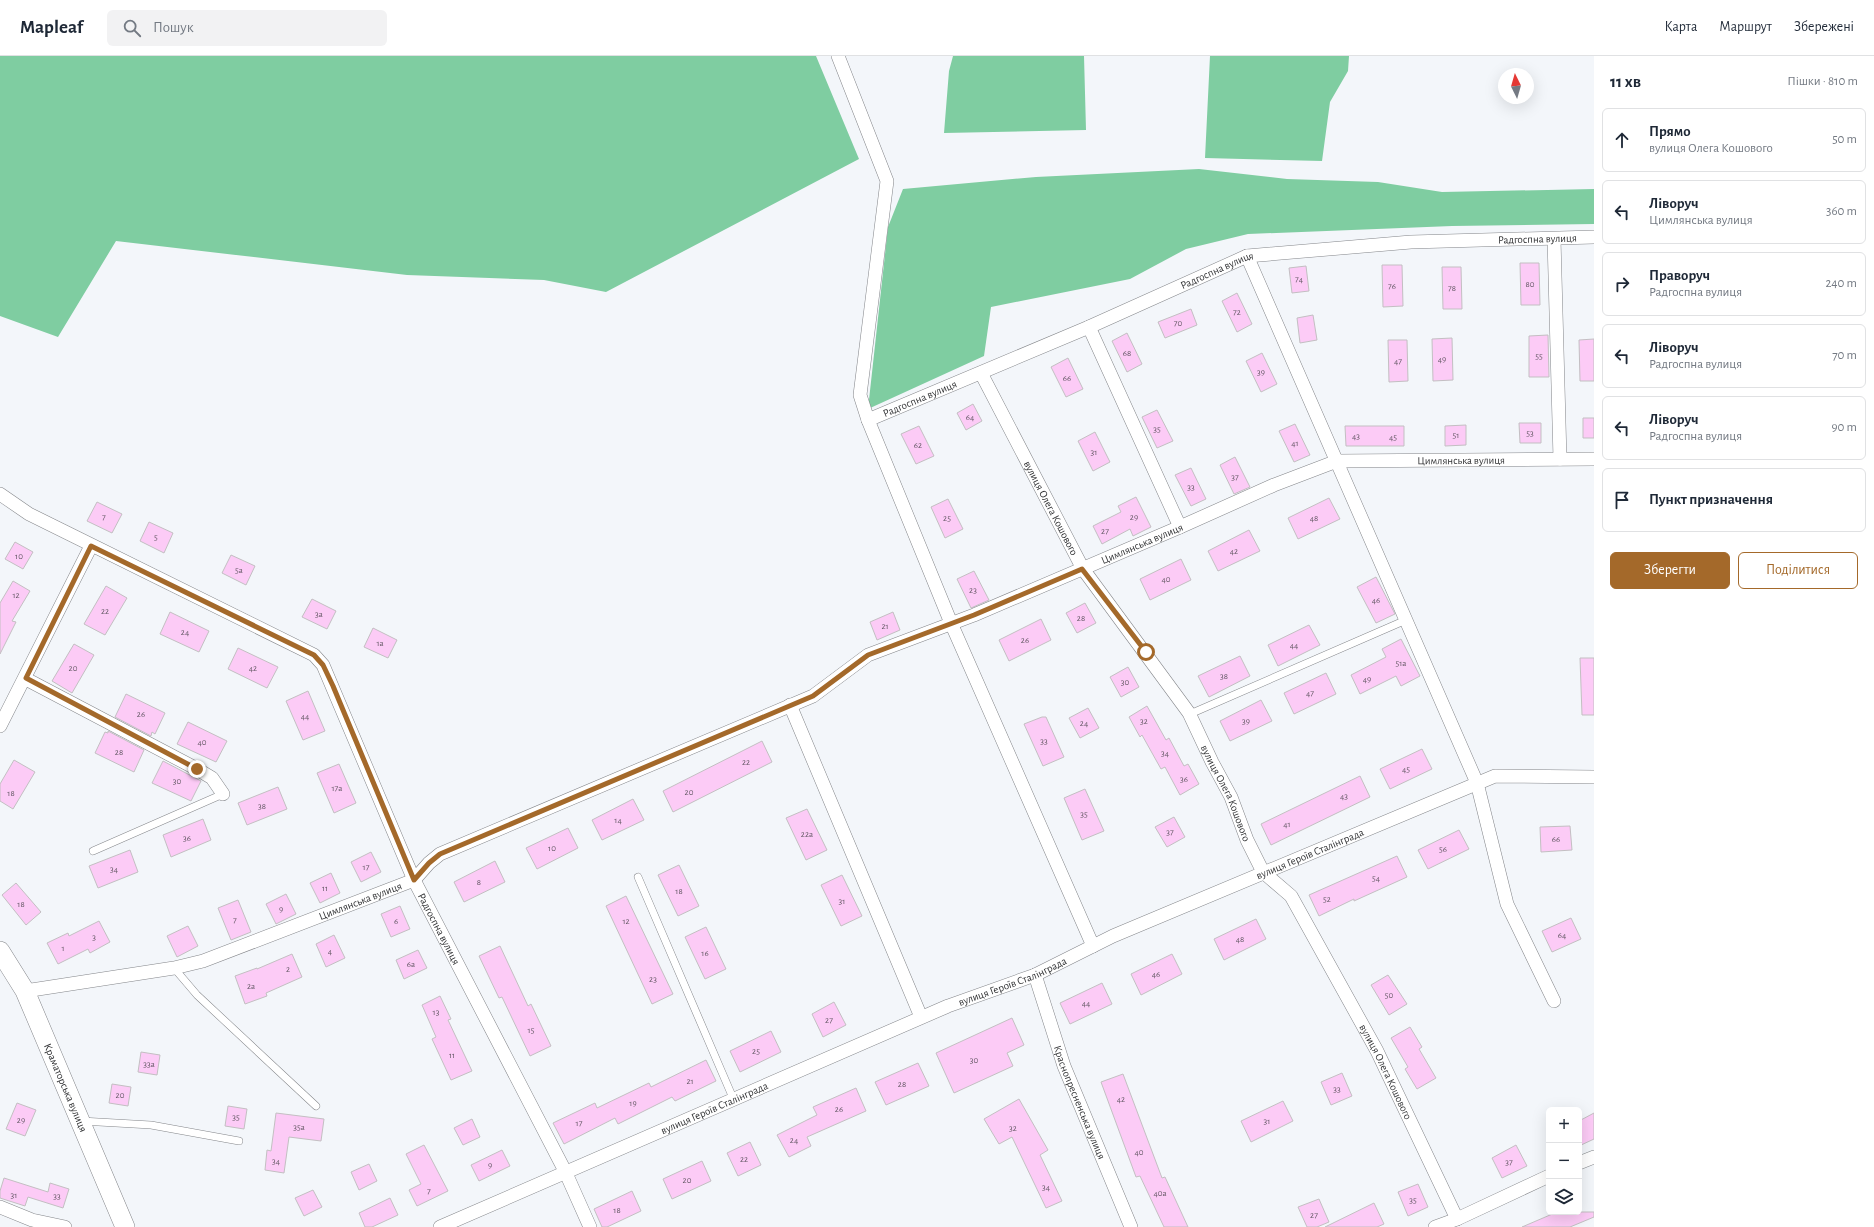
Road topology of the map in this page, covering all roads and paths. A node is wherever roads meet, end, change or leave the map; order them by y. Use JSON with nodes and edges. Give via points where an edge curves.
{"nodes":[{"id":1,"x":838,"y":56,"type":"edge"},
{"id":2,"x":1594,"y":237,"type":"edge"},
{"id":3,"x":1554,"y":239,"type":"junction"},
{"id":4,"x":1247,"y":256,"type":"junction"},
{"id":5,"x":1089,"y":327,"type":"junction"},
{"id":6,"x":981,"y":373,"type":"junction"},
{"id":7,"x":868,"y":420,"type":"junction"},
{"id":8,"x":1560,"y":459,"type":"junction"},
{"id":9,"x":1594,"y":459,"type":"edge"},
{"id":10,"x":1337,"y":461,"type":"junction"},
{"id":11,"x":0,"y":494,"type":"edge"},
{"id":12,"x":1180,"y":528,"type":"junction"},
{"id":13,"x":91,"y":546,"type":"junction"},
{"id":14,"x":1082,"y":569,"type":"junction"},
{"id":15,"x":1406,"y":620,"type":"junction"},
{"id":16,"x":951,"y":624,"type":"junction"},
{"id":17,"x":26,"y":678,"type":"junction"},
{"id":18,"x":790,"y":705,"type":"junction"},
{"id":19,"x":1190,"y":714,"type":"junction"},
{"id":20,"x":0,"y":726,"type":"edge"},
{"id":21,"x":1594,"y":777,"type":"edge"},
{"id":22,"x":1477,"y":783,"type":"junction"},
{"id":23,"x":223,"y":794,"type":"joint"},
{"id":24,"x":93,"y":851,"type":"dead end"},
{"id":25,"x":1263,"y":872,"type":"junction"},
{"id":26,"x":638,"y":877,"type":"dead end"},
{"id":27,"x":414,"y":880,"type":"junction"},
{"id":28,"x":1093,"y":946,"type":"junction"},
{"id":29,"x":0,"y":951,"type":"edge"},
{"id":30,"x":174,"y":968,"type":"junction"},
{"id":31,"x":1035,"y":975,"type":"junction"},
{"id":32,"x":25,"y":991,"type":"junction"},
{"id":33,"x":1554,"y":1001,"type":"dead end"},
{"id":34,"x":921,"y":1017,"type":"junction"},
{"id":35,"x":734,"y":1098,"type":"junction"},
{"id":36,"x":316,"y":1106,"type":"dead end"},
{"id":37,"x":81,"y":1121,"type":"junction"},
{"id":38,"x":239,"y":1142,"type":"dead end"},
{"id":39,"x":1594,"y":1157,"type":"edge"},
{"id":40,"x":1582,"y":1162,"type":"edge"},
{"id":41,"x":565,"y":1171,"type":"junction"},
{"id":42,"x":1546,"y":1177,"type":"edge"},
{"id":43,"x":0,"y":1207,"type":"edge"},
{"id":44,"x":1457,"y":1219,"type":"junction"},
{"id":45,"x":65,"y":1227,"type":"edge"},
{"id":46,"x":125,"y":1227,"type":"edge"},
{"id":47,"x":440,"y":1227,"type":"edge"},
{"id":48,"x":590,"y":1227,"type":"edge"},
{"id":49,"x":1131,"y":1227,"type":"edge"},
{"id":50,"x":1435,"y":1227,"type":"edge"}],
"edges":[{"from":1,"to":7,"type":"street","via":[[887,181],[860,395]]},
{"from":2,"to":3,"type":"street","name":"Радгоспна вулиця"},
{"from":3,"to":4,"type":"street","name":"Радгоспна вулиця","via":[[1411,242]]},
{"from":3,"to":8,"type":"street"},
{"from":4,"to":5,"type":"street","name":"Радгоспна вулиця"},
{"from":4,"to":10,"type":"street"},
{"from":5,"to":6,"type":"street","name":"Радгоспна вулиця"},
{"from":5,"to":12,"type":"street"},
{"from":6,"to":7,"type":"street","name":"Радгоспна вулиця"},
{"from":6,"to":14,"type":"street","name":"вулиця Олега Кошового"},
{"from":7,"to":16,"type":"street"},
{"from":8,"to":9,"type":"street","name":"Цимлянська вулиця"},
{"from":8,"to":10,"type":"street","name":"Цимлянська вулиця"},
{"from":10,"to":12,"type":"street","name":"Цимлянська вулиця","via":[[1274,485]]},
{"from":10,"to":15,"type":"street"},
{"from":11,"to":13,"type":"street","name":"Радгоспна вулиця","via":[[29,514]]},
{"from":12,"to":14,"type":"street","name":"Цимлянська вулиця"},
{"from":13,"to":17,"type":"street"},
{"from":13,"to":27,"type":"street","name":"Радгоспна вулиця","via":[[314,655],[323,665],[333,686]]},
{"from":14,"to":16,"type":"street","name":"Цимлянська вулиця"},
{"from":14,"to":19,"type":"street","name":"вулиця Олега Кошового"},
{"from":15,"to":19,"type":"lane"},
{"from":15,"to":22,"type":"street"},
{"from":16,"to":18,"type":"street","name":"Цимлянська вулиця","via":[[868,655],[813,696]]},
{"from":16,"to":28,"type":"street"},
{"from":17,"to":20,"type":"street"},
{"from":17,"to":23,"type":"street","via":[[197,769],[212,778]]},
{"from":18,"to":27,"type":"street","name":"Цимлянська вулиця","via":[[440,854]]},
{"from":18,"to":34,"type":"street"},
{"from":19,"to":25,"type":"street","name":"вулиця Олега Кошового","via":[[1231,797],[1247,840]]},
{"from":21,"to":22,"type":"street","name":"вулиця Героїв Сталінграда","via":[[1495,776]]},
{"from":22,"to":25,"type":"street","name":"вулиця Героїв Сталінграда"},
{"from":22,"to":33,"type":"street","via":[[1507,904]]},
{"from":23,"to":24,"type":"lane"},
{"from":25,"to":28,"type":"street","name":"вулиця Героїв Сталінграда"},
{"from":25,"to":44,"type":"street","name":"вулиця Олега Кошового","via":[[1291,896],[1377,1051]]},
{"from":26,"to":35,"type":"lane"},
{"from":27,"to":30,"type":"street","name":"Цимлянська вулиця","via":[[203,961]]},
{"from":27,"to":41,"type":"street","name":"Радгоспна вулиця"},
{"from":28,"to":31,"type":"street","name":"вулиця Героїв Сталінграда"},
{"from":29,"to":32,"type":"street","name":"Краматорська вулиця"},
{"from":30,"to":32,"type":"street","name":"Цимлянська вулиця"},
{"from":30,"to":36,"type":"lane","via":[[197,995]]},
{"from":31,"to":34,"type":"street","name":"вулиця Героїв Сталінграда"},
{"from":31,"to":49,"type":"street","name":"Краснопресненська вулиця","via":[[1064,1066]]},
{"from":32,"to":37,"type":"street","name":"Краматорська вулиця"},
{"from":34,"to":35,"type":"street","name":"вулиця Героїв Сталінграда"},
{"from":35,"to":41,"type":"street","name":"вулиця Героїв Сталінграда"},
{"from":37,"to":38,"type":"lane","via":[[151,1125]]},
{"from":37,"to":46,"type":"street","name":"Краматорська вулиця"},
{"from":39,"to":40,"type":"street"},
{"from":41,"to":47,"type":"street","name":"вулиця Героїв Сталінграда"},
{"from":41,"to":48,"type":"street","name":"Радгоспна вулиця"},
{"from":42,"to":44,"type":"street"},
{"from":43,"to":45,"type":"street","via":[[32,1220]]},
{"from":44,"to":50,"type":"street"}]}
